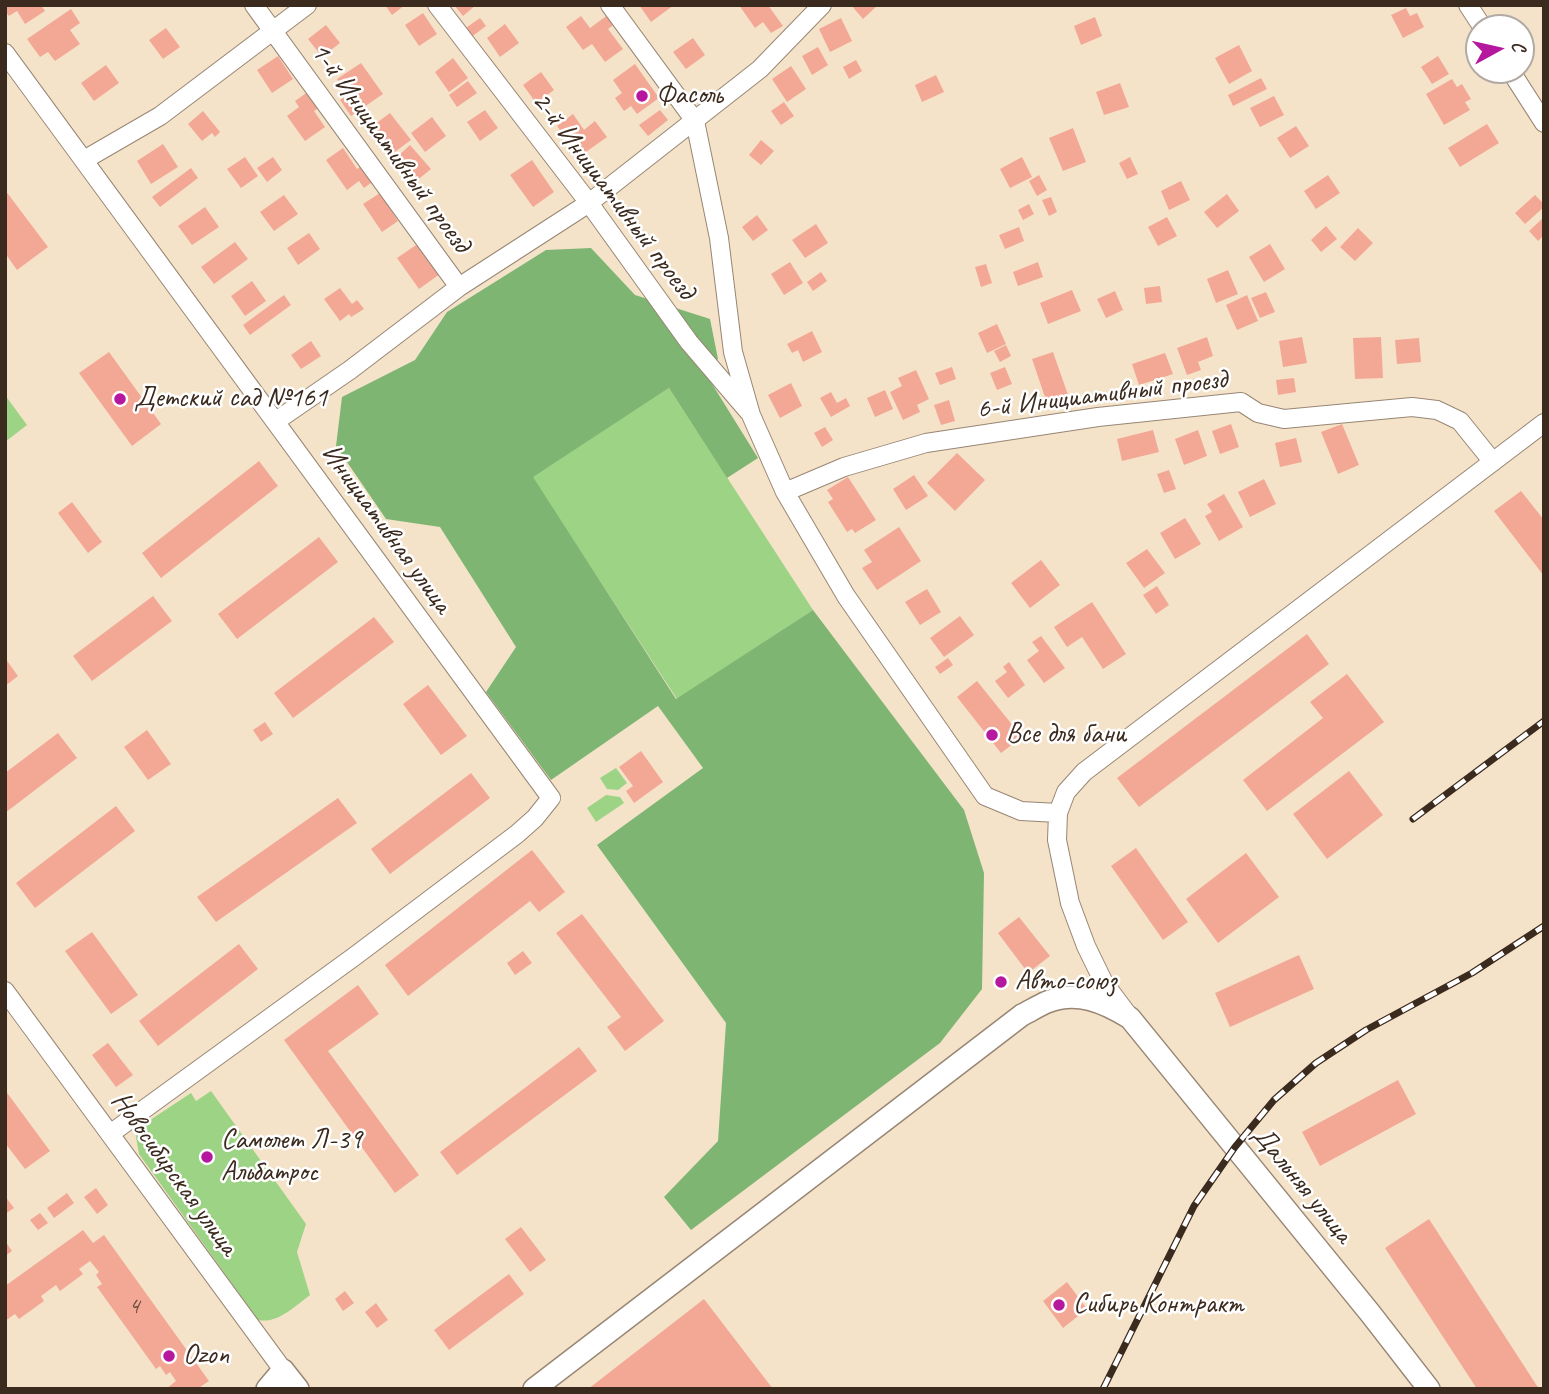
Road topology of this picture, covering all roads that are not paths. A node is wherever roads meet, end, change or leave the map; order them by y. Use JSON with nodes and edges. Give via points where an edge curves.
{"nodes":[{"id":1,"x":254,"y":5,"type":"edge"},
{"id":2,"x":307,"y":5,"type":"edge"},
{"id":3,"x":437,"y":5,"type":"edge"},
{"id":4,"x":610,"y":5,"type":"edge"},
{"id":5,"x":812,"y":10,"type":"edge"},
{"id":6,"x":272,"y":31,"type":"junction"},
{"id":7,"x":5,"y":53,"type":"edge"},
{"id":8,"x":1519,"y":84,"type":"edge"},
{"id":9,"x":695,"y":121,"type":"junction"},
{"id":10,"x":1544,"y":123,"type":"edge"},
{"id":11,"x":85,"y":160,"type":"junction"},
{"id":12,"x":589,"y":203,"type":"junction"},
{"id":13,"x":459,"y":287,"type":"junction"},
{"id":14,"x":751,"y":415,"type":"junction"},
{"id":15,"x":276,"y":421,"type":"junction"},
{"id":16,"x":1544,"y":423,"type":"edge"},
{"id":17,"x":1493,"y":462,"type":"junction"},
{"id":18,"x":785,"y":492,"type":"junction"},
{"id":19,"x":1058,"y":813,"type":"junction"},
{"id":20,"x":5,"y":991,"type":"edge"},
{"id":21,"x":1130,"y":1018,"type":"junction"},
{"id":22,"x":110,"y":1134,"type":"junction"},
{"id":23,"x":283,"y":1370,"type":"junction"},
{"id":24,"x":267,"y":1389,"type":"edge"},
{"id":25,"x":298,"y":1389,"type":"edge"},
{"id":26,"x":534,"y":1389,"type":"edge"},
{"id":27,"x":1429,"y":1389,"type":"edge"}],
"edges":[{"from":1,"to":6,"type":"street","name":"1-й Инициативный проезд"},
{"from":2,"to":6,"type":"street"},
{"from":3,"to":12,"type":"street","name":"2-й Инициативный проезд"},
{"from":4,"to":9,"type":"street"},
{"from":5,"to":9,"type":"street","via":[[760,69]]},
{"from":6,"to":11,"type":"street","via":[[160,116]]},
{"from":6,"to":13,"type":"street","name":"1-й Инициативный проезд"},
{"from":7,"to":11,"type":"street","name":"Инициативная улица"},
{"from":8,"to":10,"type":"street"},
{"from":9,"to":12,"type":"street"},
{"from":9,"to":14,"type":"street","via":[[719,238],[733,352]]},
{"from":11,"to":15,"type":"street","name":"Инициативная улица"},
{"from":12,"to":13,"type":"street"},
{"from":12,"to":14,"type":"street","name":"2-й Инициативный проезд","via":[[689,342]]},
{"from":13,"to":15,"type":"street"},
{"from":14,"to":18,"type":"street"},
{"from":15,"to":22,"type":"street","name":"Инициативная улица","via":[[551,798],[517,834]]},
{"from":16,"to":17,"type":"street"},
{"from":17,"to":18,"type":"street","name":"6-й Инициативный проезд","via":[[1460,421],[1437,410],[1412,407],[1284,419],[1258,413],[1241,402],[1098,416],[926,443],[844,467]]},
{"from":17,"to":19,"type":"street","via":[[1084,772],[1066,792]]},
{"from":18,"to":19,"type":"street","via":[[846,596],[985,796],[1021,811]]},
{"from":19,"to":21,"type":"street","via":[[1057,840],[1070,903],[1104,983]]},
{"from":20,"to":22,"type":"street","name":"Новосибирская улица"},
{"from":21,"to":26,"type":"main road","via":[[1110,1005],[1073,997],[1048,1002],[1022,1015]]},
{"from":21,"to":27,"type":"main road","name":"Дальняя улица"},
{"from":22,"to":23,"type":"street","name":"Новосибирская улица"},
{"from":23,"to":24,"type":"main road"},
{"from":23,"to":25,"type":"main road","name":"Новосибирская улица"}]}
